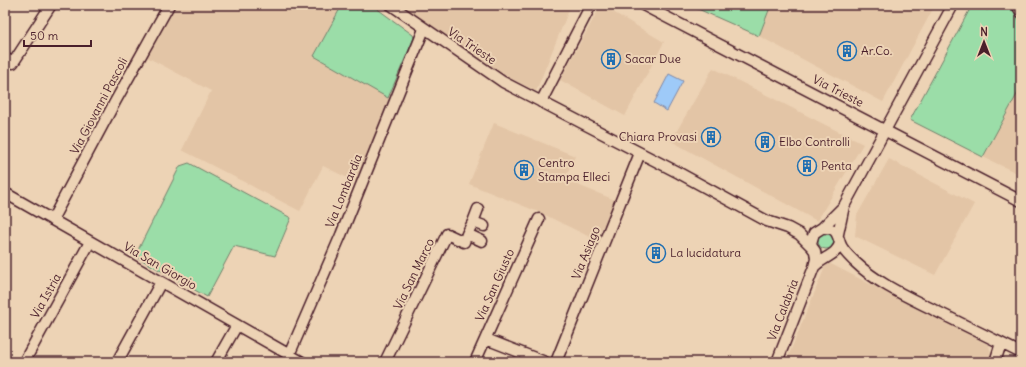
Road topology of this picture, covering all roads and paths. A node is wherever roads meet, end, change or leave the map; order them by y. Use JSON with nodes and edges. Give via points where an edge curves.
{"nodes":[{"id":1,"x":51,"y":5,"type":"edge"},
{"id":2,"x":169,"y":5,"type":"edge"},
{"id":3,"x":391,"y":5,"type":"edge"},
{"id":4,"x":591,"y":5,"type":"edge"},
{"id":5,"x":643,"y":5,"type":"edge"},
{"id":6,"x":953,"y":5,"type":"edge"},
{"id":7,"x":1017,"y":5,"type":"edge"},
{"id":8,"x":1021,"y":12,"type":"edge"},
{"id":9,"x":424,"y":29,"type":"junction"},
{"id":10,"x":9,"y":61,"type":"edge"},
{"id":11,"x":541,"y":102,"type":"junction"},
{"id":12,"x":885,"y":130,"type":"junction"},
{"id":13,"x":640,"y":154,"type":"junction"},
{"id":14,"x":5,"y":193,"type":"edge"},
{"id":15,"x":1021,"y":201,"type":"edge"},
{"id":16,"x":844,"y":206,"type":"junction"},
{"id":17,"x":478,"y":209,"type":"dead end"},
{"id":18,"x":539,"y":219,"type":"dead end"},
{"id":19,"x":52,"y":220,"type":"junction"},
{"id":20,"x":473,"y":222,"type":"junction"},
{"id":21,"x":484,"y":226,"type":"dead end"},
{"id":22,"x":788,"y":228,"type":"junction"},
{"id":23,"x":819,"y":229,"type":"junction"},
{"id":24,"x":467,"y":234,"type":"junction"},
{"id":25,"x":839,"y":239,"type":"junction"},
{"id":26,"x":482,"y":241,"type":"dead end"},
{"id":27,"x":90,"y":242,"type":"junction"},
{"id":28,"x":813,"y":249,"type":"junction"},
{"id":29,"x":830,"y":255,"type":"junction"},
{"id":30,"x":854,"y":262,"type":"junction"},
{"id":31,"x":814,"y":267,"type":"junction"},
{"id":32,"x":161,"y":282,"type":"junction"},
{"id":33,"x":237,"y":325,"type":"junction"},
{"id":34,"x":486,"y":339,"type":"junction"},
{"id":35,"x":1002,"y":343,"type":"junction"},
{"id":36,"x":1021,"y":353,"type":"edge"},
{"id":37,"x":287,"y":358,"type":"edge"},
{"id":38,"x":24,"y":362,"type":"edge"},
{"id":39,"x":117,"y":362,"type":"edge"},
{"id":40,"x":216,"y":362,"type":"edge"},
{"id":41,"x":302,"y":362,"type":"edge"},
{"id":42,"x":385,"y":362,"type":"edge"},
{"id":43,"x":475,"y":362,"type":"edge"},
{"id":44,"x":545,"y":362,"type":"edge"},
{"id":45,"x":556,"y":362,"type":"edge"},
{"id":46,"x":777,"y":362,"type":"edge"},
{"id":47,"x":995,"y":362,"type":"edge"}],
"edges":[{"from":1,"to":10,"type":"street"},
{"from":2,"to":19,"type":"street","name":"Via Giovanni Pascoli"},
{"from":3,"to":9,"type":"street","name":"Via Trieste"},
{"from":4,"to":11,"type":"street"},
{"from":5,"to":12,"type":"street","name":"Via Trieste"},
{"from":6,"to":12,"type":"street"},
{"from":7,"to":8,"type":"street"},
{"from":9,"to":11,"type":"street","name":"Via Trieste","via":[[503,82]]},
{"from":9,"to":37,"type":"street","name":"Via Lombardia","via":[[341,235]]},
{"from":11,"to":13,"type":"street","name":"Via Trieste"},
{"from":12,"to":15,"type":"street","name":"Via Trieste"},
{"from":12,"to":16,"type":"street"},
{"from":13,"to":22,"type":"street","name":"Via Trieste","via":[[767,220]]},
{"from":13,"to":45,"type":"street","name":"Via Asiago"},
{"from":14,"to":19,"type":"street","name":"Via San Giorgio"},
{"from":16,"to":23,"type":"street"},
{"from":16,"to":25,"type":"street"},
{"from":17,"to":20,"type":"street"},
{"from":18,"to":34,"type":"street","name":"Via San Giusto"},
{"from":19,"to":27,"type":"street","name":"Via San Giorgio"},
{"from":20,"to":21,"type":"street"},
{"from":20,"to":24,"type":"street"},
{"from":22,"to":23,"type":"street"},
{"from":22,"to":28,"type":"street"},
{"from":23,"to":25,"type":"street","via":[[831,228]]},
{"from":23,"to":28,"type":"street","via":[[812,238]]},
{"from":24,"to":26,"type":"street"},
{"from":24,"to":42,"type":"street","name":"Via San Marco","via":[[464,242],[448,234]]},
{"from":25,"to":29,"type":"street","via":[[839,248]]},
{"from":25,"to":30,"type":"street","via":[[844,251]]},
{"from":27,"to":32,"type":"street","name":"Via San Giorgio"},
{"from":27,"to":38,"type":"street","name":"Via Istria"},
{"from":28,"to":29,"type":"street","via":[[823,256]]},
{"from":28,"to":31,"type":"street","via":[[816,259]]},
{"from":29,"to":30,"type":"street"},
{"from":29,"to":31,"type":"street"},
{"from":30,"to":35,"type":"street","via":[[871,276],[906,296]]},
{"from":31,"to":46,"type":"street","name":"Via Calabria"},
{"from":32,"to":33,"type":"street","name":"Via San Giorgio"},
{"from":32,"to":39,"type":"street"},
{"from":33,"to":37,"type":"street","name":"Via San Giorgio"},
{"from":33,"to":40,"type":"street"},
{"from":34,"to":43,"type":"street","name":"Via San Giusto"},
{"from":34,"to":44,"type":"street"},
{"from":35,"to":36,"type":"street"},
{"from":35,"to":47,"type":"street"},
{"from":37,"to":41,"type":"street","name":"Via San Giorgio"}]}
